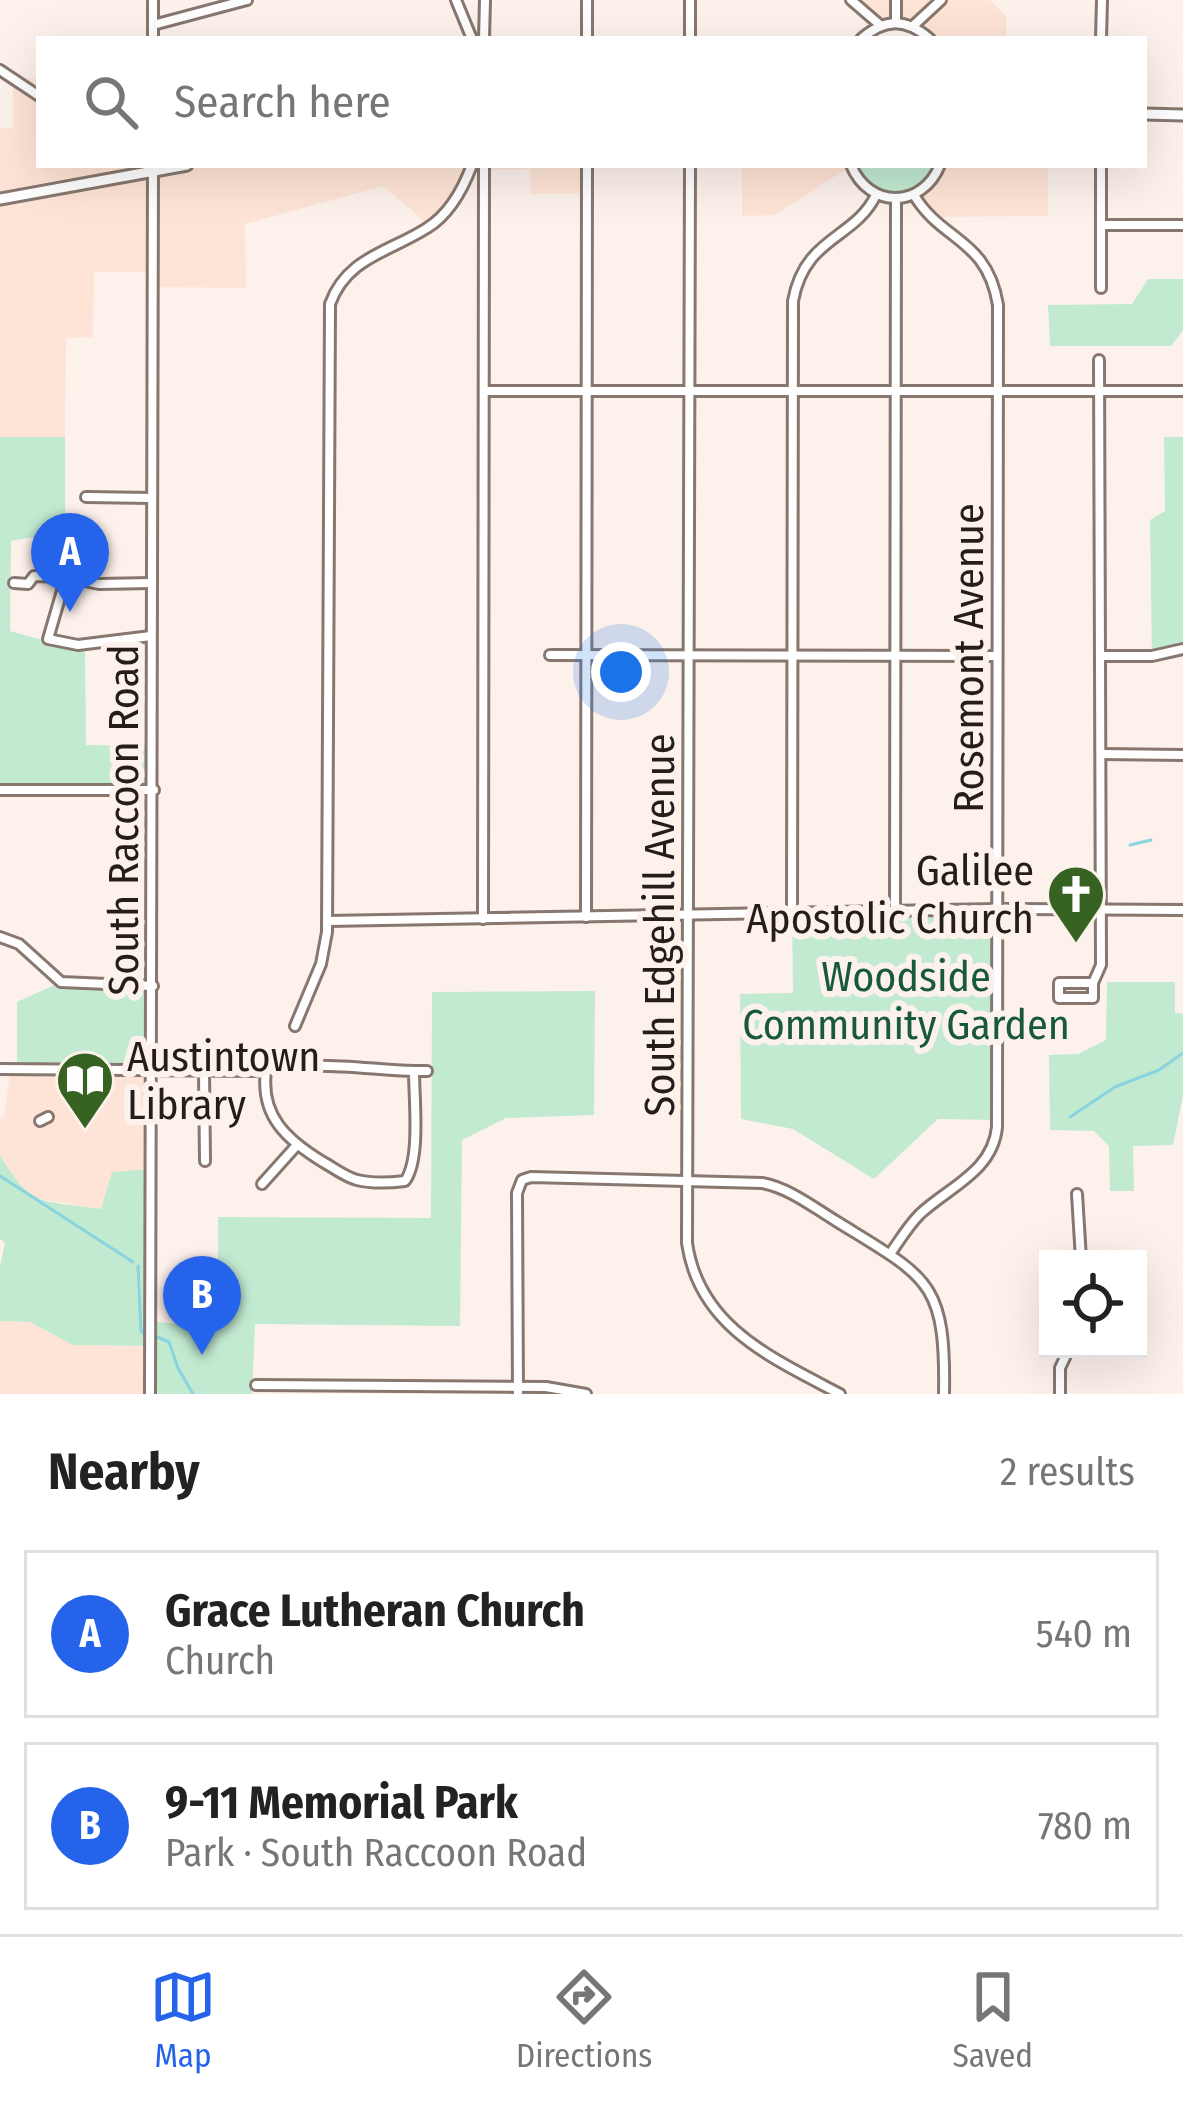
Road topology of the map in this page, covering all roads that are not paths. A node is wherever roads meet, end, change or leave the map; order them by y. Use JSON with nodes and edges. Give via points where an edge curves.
{"nodes":[{"id":1,"x":153,"y":0,"type":"edge"},
{"id":2,"x":247,"y":0,"type":"edge"},
{"id":3,"x":456,"y":0,"type":"edge"},
{"id":4,"x":485,"y":0,"type":"edge"},
{"id":5,"x":587,"y":0,"type":"edge"},
{"id":6,"x":690,"y":0,"type":"edge"},
{"id":7,"x":851,"y":0,"type":"edge"},
{"id":8,"x":896,"y":0,"type":"edge"},
{"id":9,"x":940,"y":0,"type":"edge"},
{"id":10,"x":1102,"y":0,"type":"edge"},
{"id":11,"x":896,"y":22,"type":"junction"},
{"id":12,"x":153,"y":25,"type":"junction"},
{"id":13,"x":880,"y":25,"type":"junction"},
{"id":14,"x":913,"y":26,"type":"junction"},
{"id":15,"x":153,"y":36,"type":"edge"},
{"id":16,"x":471,"y":36,"type":"edge"},
{"id":17,"x":484,"y":36,"type":"edge"},
{"id":18,"x":587,"y":36,"type":"edge"},
{"id":19,"x":690,"y":36,"type":"edge"},
{"id":20,"x":865,"y":36,"type":"edge"},
{"id":21,"x":926,"y":36,"type":"edge"},
{"id":22,"x":1101,"y":36,"type":"edge"},
{"id":23,"x":0,"y":70,"type":"edge"},
{"id":24,"x":36,"y":94,"type":"edge"},
{"id":25,"x":1147,"y":114,"type":"edge"},
{"id":26,"x":1183,"y":115,"type":"edge"},
{"id":27,"x":471,"y":168,"type":"edge"},
{"id":28,"x":484,"y":168,"type":"edge"},
{"id":29,"x":587,"y":168,"type":"edge"},
{"id":30,"x":690,"y":168,"type":"edge"},
{"id":31,"x":852,"y":168,"type":"edge"},
{"id":32,"x":938,"y":168,"type":"edge"},
{"id":33,"x":1101,"y":168,"type":"edge"},
{"id":34,"x":152,"y":169,"type":"edge"},
{"id":35,"x":877,"y":195,"type":"junction"},
{"id":36,"x":914,"y":195,"type":"junction"},
{"id":37,"x":0,"y":199,"type":"edge"},
{"id":38,"x":896,"y":200,"type":"junction"},
{"id":39,"x":1101,"y":225,"type":"junction"},
{"id":40,"x":1183,"y":225,"type":"edge"},
{"id":41,"x":1101,"y":288,"type":"dead end"},
{"id":42,"x":1099,"y":360,"type":"dead end"},
{"id":43,"x":484,"y":391,"type":"junction"},
{"id":44,"x":587,"y":391,"type":"junction"},
{"id":45,"x":690,"y":391,"type":"junction"},
{"id":46,"x":792,"y":391,"type":"junction"},
{"id":47,"x":895,"y":391,"type":"junction"},
{"id":48,"x":1183,"y":391,"type":"edge"},
{"id":49,"x":998,"y":392,"type":"junction"},
{"id":50,"x":1100,"y":392,"type":"junction"},
{"id":51,"x":86,"y":497,"type":"dead end"},
{"id":52,"x":152,"y":498,"type":"junction"},
{"id":53,"x":66,"y":577,"type":"junction"},
{"id":54,"x":14,"y":583,"type":"dead end"},
{"id":55,"x":152,"y":583,"type":"junction"},
{"id":56,"x":152,"y":636,"type":"junction"},
{"id":57,"x":1183,"y":649,"type":"edge"},
{"id":58,"x":550,"y":655,"type":"dead end"},
{"id":59,"x":586,"y":656,"type":"junction"},
{"id":60,"x":689,"y":656,"type":"junction"},
{"id":61,"x":792,"y":656,"type":"junction"},
{"id":62,"x":895,"y":656,"type":"junction"},
{"id":63,"x":997,"y":656,"type":"junction"},
{"id":64,"x":1100,"y":656,"type":"junction"},
{"id":65,"x":1101,"y":754,"type":"junction"},
{"id":66,"x":1183,"y":755,"type":"edge"},
{"id":67,"x":0,"y":790,"type":"edge"},
{"id":68,"x":154,"y":790,"type":"junction"},
{"id":69,"x":998,"y":909,"type":"junction"},
{"id":70,"x":1100,"y":909,"type":"junction"},
{"id":71,"x":1183,"y":910,"type":"edge"},
{"id":72,"x":895,"y":911,"type":"junction"},
{"id":73,"x":792,"y":913,"type":"junction"},
{"id":74,"x":689,"y":914,"type":"junction"},
{"id":75,"x":586,"y":917,"type":"junction"},
{"id":76,"x":483,"y":919,"type":"junction"},
{"id":77,"x":327,"y":921,"type":"junction"},
{"id":78,"x":0,"y":937,"type":"edge"},
{"id":79,"x":1093,"y":983,"type":"junction"},
{"id":80,"x":153,"y":986,"type":"junction"},
{"id":81,"x":295,"y":1026,"type":"dead end"},
{"id":82,"x":0,"y":1069,"type":"edge"},
{"id":83,"x":153,"y":1070,"type":"junction"},
{"id":84,"x":203,"y":1070,"type":"junction"},
{"id":85,"x":266,"y":1071,"type":"junction"},
{"id":86,"x":414,"y":1071,"type":"junction"},
{"id":87,"x":428,"y":1071,"type":"dead end"},
{"id":88,"x":297,"y":1145,"type":"junction"},
{"id":89,"x":205,"y":1161,"type":"dead end"},
{"id":90,"x":688,"y":1180,"type":"junction"},
{"id":91,"x":262,"y":1184,"type":"dead end"},
{"id":92,"x":1077,"y":1194,"type":"dead end"},
{"id":93,"x":1080,"y":1250,"type":"edge"},
{"id":94,"x":890,"y":1254,"type":"junction"},
{"id":95,"x":1065,"y":1358,"type":"edge"},
{"id":96,"x":256,"y":1385,"type":"dead end"},
{"id":97,"x":389,"y":1390,"type":"edge"},
{"id":98,"x":518,"y":1390,"type":"edge"},
{"id":99,"x":150,"y":1394,"type":"edge"},
{"id":100,"x":586,"y":1394,"type":"edge"},
{"id":101,"x":840,"y":1394,"type":"edge"},
{"id":102,"x":944,"y":1394,"type":"edge"},
{"id":103,"x":1060,"y":1394,"type":"edge"}],
"edges":[{"from":1,"to":12,"type":"street"},
{"from":2,"to":12,"type":"street"},
{"from":3,"to":16,"type":"street"},
{"from":4,"to":17,"type":"street"},
{"from":5,"to":18,"type":"street"},
{"from":6,"to":19,"type":"street"},
{"from":7,"to":13,"type":"street"},
{"from":8,"to":11,"type":"street"},
{"from":9,"to":14,"type":"street"},
{"from":10,"to":22,"type":"street"},
{"from":11,"to":13,"type":"street"},
{"from":11,"to":14,"type":"street"},
{"from":12,"to":15,"type":"street"},
{"from":13,"to":20,"type":"street"},
{"from":14,"to":21,"type":"street"},
{"from":23,"to":24,"type":"street"},
{"from":25,"to":26,"type":"main road"},
{"from":27,"to":77,"type":"street","via":[[436,221],[357,264],[330,308]]},
{"from":28,"to":43,"type":"street"},
{"from":29,"to":44,"type":"street"},
{"from":30,"to":45,"type":"street","name":"South Edgehill Avenue"},
{"from":31,"to":35,"type":"street"},
{"from":32,"to":36,"type":"street"},
{"from":33,"to":39,"type":"street"},
{"from":34,"to":37,"type":"main road"},
{"from":34,"to":52,"type":"street","name":"South Raccoon Road"},
{"from":35,"to":38,"type":"street"},
{"from":35,"to":46,"type":"street","via":[[814,253],[800,277]]},
{"from":36,"to":38,"type":"street"},
{"from":36,"to":49,"type":"street","name":"Rosemont Avenue","via":[[973,249],[992,279]]},
{"from":38,"to":47,"type":"street"},
{"from":39,"to":40,"type":"street"},
{"from":39,"to":41,"type":"street"},
{"from":42,"to":50,"type":"street"},
{"from":43,"to":44,"type":"street"},
{"from":43,"to":76,"type":"street"},
{"from":44,"to":45,"type":"street"},
{"from":44,"to":59,"type":"street"},
{"from":45,"to":46,"type":"street"},
{"from":45,"to":60,"type":"street","name":"South Edgehill Avenue"},
{"from":46,"to":47,"type":"street"},
{"from":46,"to":61,"type":"street"},
{"from":47,"to":49,"type":"street"},
{"from":47,"to":62,"type":"street"},
{"from":48,"to":50,"type":"street"},
{"from":49,"to":50,"type":"street"},
{"from":49,"to":63,"type":"street","name":"Rosemont Avenue"},
{"from":50,"to":64,"type":"street"},
{"from":51,"to":52,"type":"street"},
{"from":52,"to":55,"type":"street","name":"South Raccoon Road"},
{"from":53,"to":54,"type":"street"},
{"from":53,"to":55,"type":"street"},
{"from":53,"to":56,"type":"street","via":[[48,639],[78,645]]},
{"from":55,"to":56,"type":"street","name":"South Raccoon Road"},
{"from":56,"to":68,"type":"street","name":"South Raccoon Road"},
{"from":57,"to":64,"type":"street"},
{"from":58,"to":59,"type":"street"},
{"from":59,"to":60,"type":"street"},
{"from":59,"to":75,"type":"street"},
{"from":60,"to":61,"type":"street"},
{"from":60,"to":74,"type":"street","name":"South Edgehill Avenue"},
{"from":61,"to":62,"type":"street"},
{"from":61,"to":73,"type":"street"},
{"from":62,"to":63,"type":"street"},
{"from":62,"to":72,"type":"street"},
{"from":63,"to":69,"type":"street","name":"Rosemont Avenue"},
{"from":64,"to":65,"type":"street"},
{"from":65,"to":66,"type":"street"},
{"from":65,"to":70,"type":"street"},
{"from":67,"to":68,"type":"street"},
{"from":68,"to":80,"type":"street","name":"South Raccoon Road"},
{"from":69,"to":70,"type":"street"},
{"from":69,"to":72,"type":"street"},
{"from":69,"to":94,"type":"street","name":"Rosemont Avenue","via":[[996,1140]]},
{"from":70,"to":71,"type":"street"},
{"from":70,"to":79,"type":"street","via":[[1101,965]]},
{"from":72,"to":73,"type":"street"},
{"from":73,"to":74,"type":"street"},
{"from":74,"to":75,"type":"street"},
{"from":74,"to":90,"type":"street","name":"South Edgehill Avenue"},
{"from":75,"to":76,"type":"street"},
{"from":76,"to":77,"type":"street"},
{"from":77,"to":81,"type":"street","via":[[321,964]]},
{"from":78,"to":80,"type":"street","via":[[61,982]]},
{"from":79,"to":79,"type":"street","via":[[1093,998],[1059,998],[1059,983]]},
{"from":80,"to":83,"type":"street","name":"South Raccoon Road"},
{"from":82,"to":83,"type":"street"},
{"from":83,"to":84,"type":"street"},
{"from":83,"to":99,"type":"street","name":"South Raccoon Road"},
{"from":84,"to":85,"type":"street"},
{"from":84,"to":89,"type":"street"},
{"from":85,"to":86,"type":"street","via":[[334,1063]]},
{"from":85,"to":88,"type":"street","via":[[274,1123]]},
{"from":86,"to":87,"type":"street"},
{"from":86,"to":88,"type":"street","via":[[405,1181],[350,1178]]},
{"from":88,"to":91,"type":"street"},
{"from":90,"to":94,"type":"street","via":[[775,1186]]},
{"from":90,"to":98,"type":"street","via":[[521,1180]]},
{"from":90,"to":101,"type":"street","name":"South Edgehill Avenue","via":[[688,1253],[708,1303],[742,1339]]},
{"from":92,"to":93,"type":"street"},
{"from":94,"to":102,"type":"street","via":[[937,1306]]},
{"from":95,"to":103,"type":"street"},
{"from":96,"to":97,"type":"street"},
{"from":97,"to":98,"type":"street"},
{"from":98,"to":100,"type":"street"}]}
